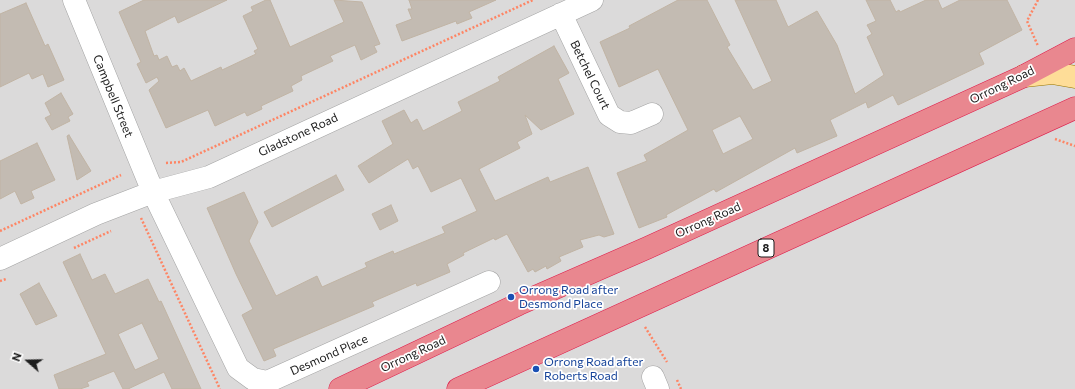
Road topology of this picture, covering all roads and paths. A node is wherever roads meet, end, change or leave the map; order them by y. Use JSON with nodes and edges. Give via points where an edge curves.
{"nodes":[{"id":1,"x":74,"y":0,"type":"edge"},
{"id":2,"x":533,"y":0,"type":"edge"},
{"id":3,"x":592,"y":0,"type":"edge"},
{"id":4,"x":1038,"y":0,"type":"edge"},
{"id":5,"x":561,"y":14,"type":"junction"},
{"id":6,"x":1075,"y":49,"type":"edge"},
{"id":7,"x":1041,"y":52,"type":"dead end"},
{"id":8,"x":1022,"y":77,"type":"junction"},
{"id":9,"x":1075,"y":77,"type":"edge"},
{"id":10,"x":1075,"y":108,"type":"edge"},
{"id":11,"x":652,"y":114,"type":"dead end"},
{"id":12,"x":166,"y":163,"type":"dead end"},
{"id":13,"x":121,"y":175,"type":"dead end"},
{"id":14,"x":153,"y":192,"type":"junction"},
{"id":15,"x":133,"y":200,"type":"junction"},
{"id":16,"x":0,"y":230,"type":"edge"},
{"id":17,"x":0,"y":259,"type":"edge"},
{"id":18,"x":489,"y":282,"type":"dead end"},
{"id":19,"x":645,"y":327,"type":"dead end"},
{"id":20,"x":660,"y":378,"type":"edge"},
{"id":21,"x":220,"y":389,"type":"edge"},
{"id":22,"x":340,"y":389,"type":"edge"},
{"id":23,"x":458,"y":389,"type":"edge"}],
"edges":[{"from":1,"to":14,"type":"street","name":"Campbell Street"},
{"from":2,"to":12,"type":"path","via":[[181,162]]},
{"from":3,"to":5,"type":"street","name":"Gladstone Road"},
{"from":4,"to":7,"type":"path","via":[[1027,21]]},
{"from":5,"to":11,"type":"street","name":"Betchel Court","via":[[609,115],[620,122],[631,123]]},
{"from":5,"to":14,"type":"street","name":"Gladstone Road","via":[[209,176]]},
{"from":6,"to":8,"type":"highway","name":"Orrong Road"},
{"from":8,"to":9,"type":"main road","via":[[1052,73]]},
{"from":8,"to":22,"type":"highway","name":"Orrong Road","via":[[519,304]]},
{"from":10,"to":23,"type":"highway","number":"8"},
{"from":13,"to":16,"type":"path"},
{"from":14,"to":15,"type":"street","name":"Gladstone Road"},
{"from":14,"to":18,"type":"street","name":"Desmond Place","via":[[238,368],[253,379],[267,382]]},
{"from":15,"to":17,"type":"street","name":"Gladstone Road","via":[[96,214]]},
{"from":15,"to":21,"type":"path"},
{"from":19,"to":20,"type":"path"}]}
